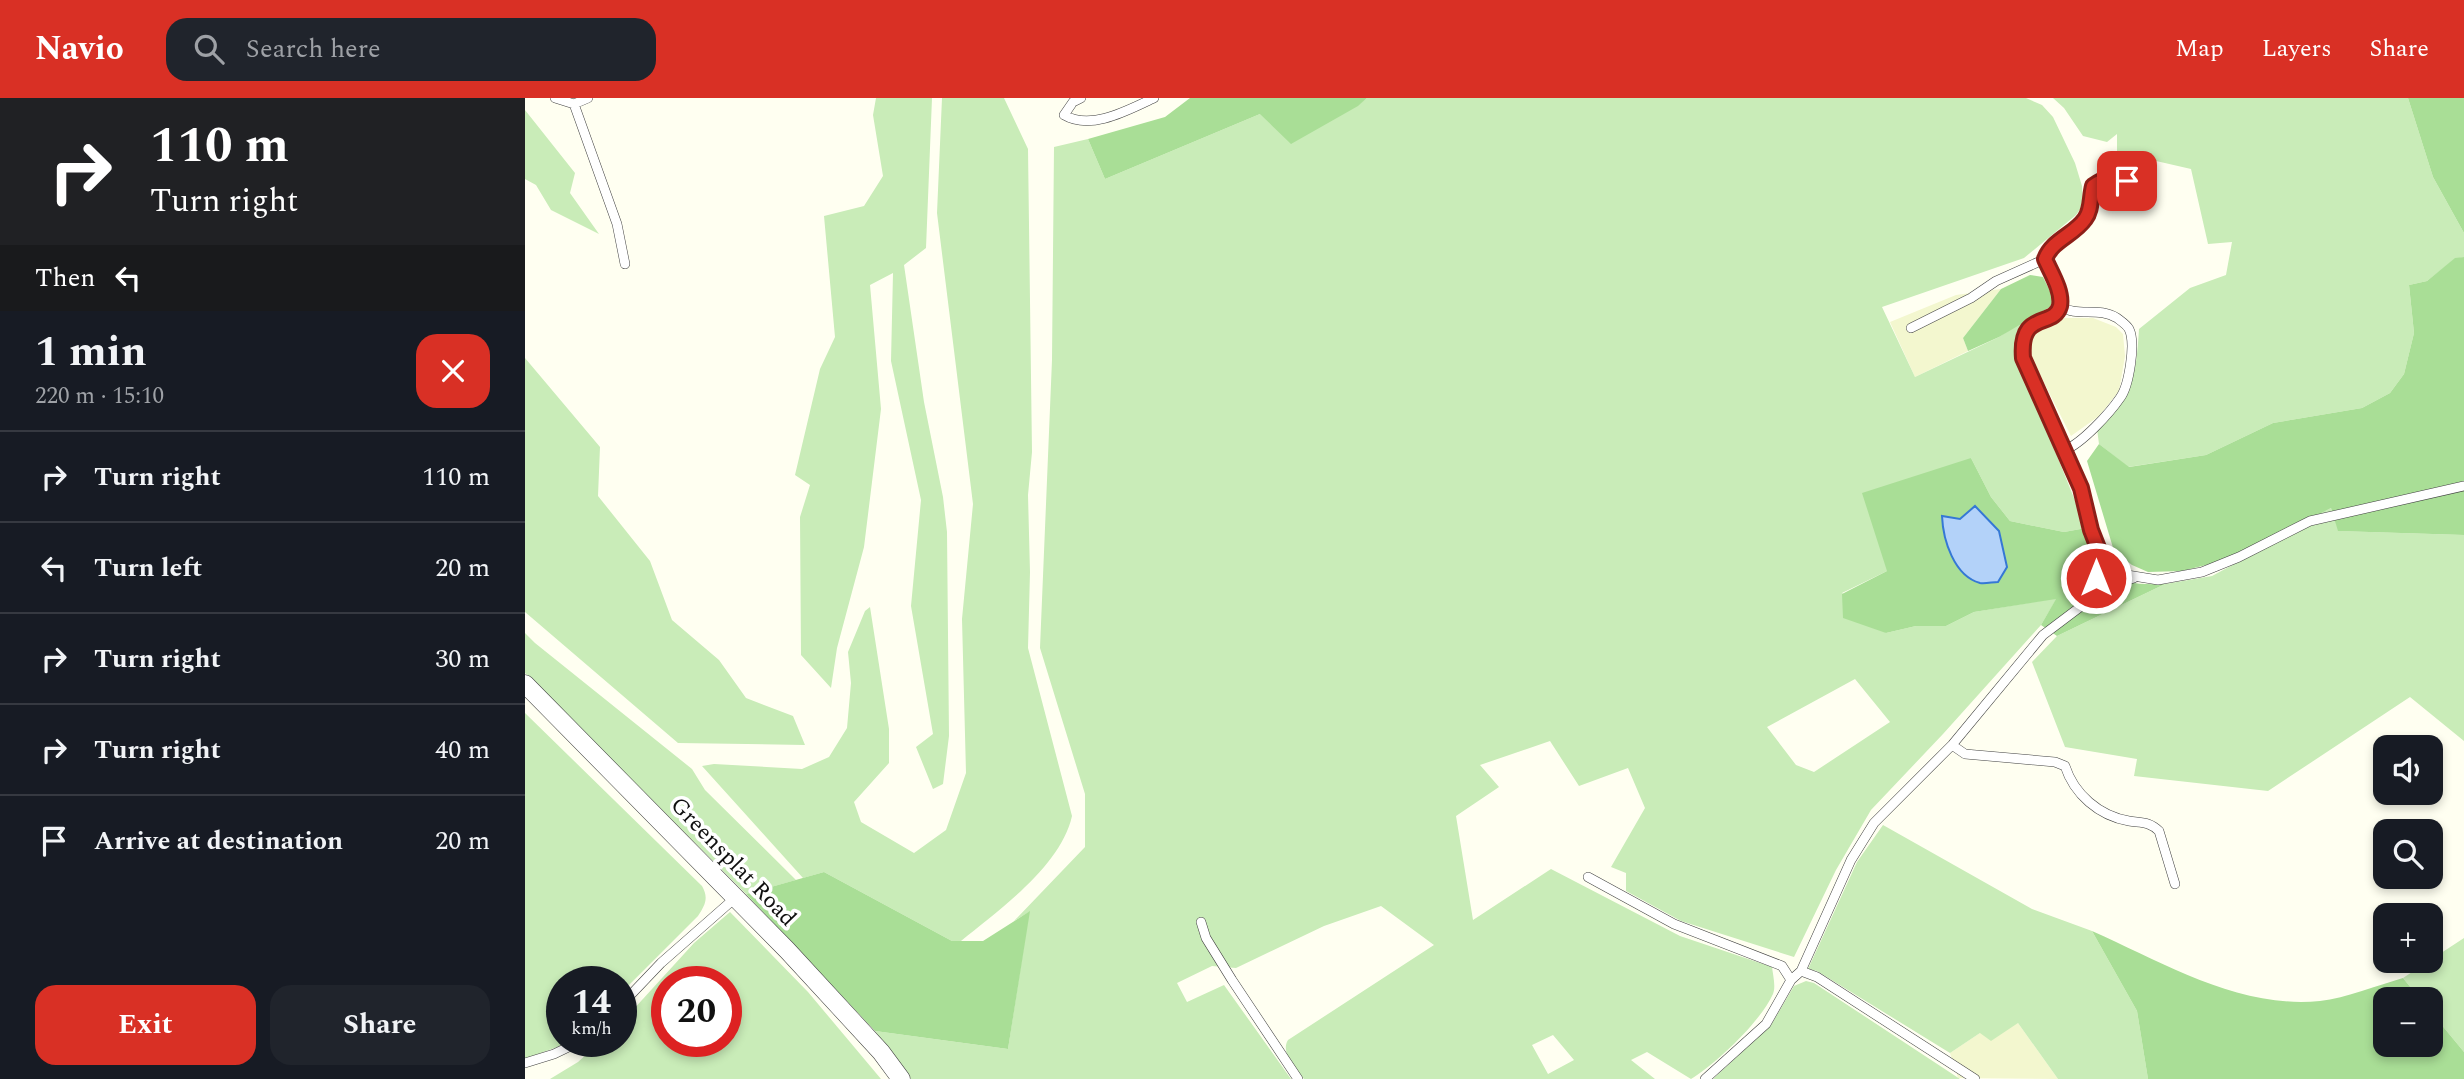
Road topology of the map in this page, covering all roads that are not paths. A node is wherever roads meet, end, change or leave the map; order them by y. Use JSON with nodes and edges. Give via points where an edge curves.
{"nodes":[{"id":1,"x":555,"y":98,"type":"edge"},
{"id":2,"x":588,"y":98,"type":"edge"},
{"id":3,"x":1081,"y":98,"type":"edge"},
{"id":4,"x":1154,"y":98,"type":"edge"},
{"id":5,"x":574,"y":104,"type":"junction"},
{"id":6,"x":2148,"y":202,"type":"dead end"},
{"id":7,"x":2045,"y":259,"type":"junction"},
{"id":8,"x":625,"y":264,"type":"dead end"},
{"id":9,"x":2060,"y":306,"type":"junction"},
{"id":10,"x":1911,"y":328,"type":"dead end"},
{"id":11,"x":2066,"y":450,"type":"junction"},
{"id":12,"x":2464,"y":486,"type":"edge"},
{"id":13,"x":2100,"y":553,"type":"junction"},
{"id":14,"x":2136,"y":578,"type":"junction"},
{"id":15,"x":2085,"y":603,"type":"junction"},
{"id":16,"x":525,"y":684,"type":"edge"},
{"id":17,"x":1952,"y":745,"type":"junction"},
{"id":18,"x":1588,"y":877,"type":"dead end"},
{"id":19,"x":2175,"y":884,"type":"dead end"},
{"id":20,"x":735,"y":898,"type":"junction"},
{"id":21,"x":1202,"y":922,"type":"dead end"},
{"id":22,"x":1801,"y":971,"type":"junction"},
{"id":23,"x":1791,"y":980,"type":"junction"},
{"id":24,"x":637,"y":988,"type":"edge"},
{"id":25,"x":546,"y":1056,"type":"edge"},
{"id":26,"x":525,"y":1063,"type":"edge"},
{"id":27,"x":901,"y":1079,"type":"edge"},
{"id":28,"x":1298,"y":1079,"type":"edge"},
{"id":29,"x":1705,"y":1079,"type":"edge"},
{"id":30,"x":1975,"y":1079,"type":"edge"}],
"edges":[{"from":1,"to":5,"type":"lane"},
{"from":2,"to":5,"type":"lane"},
{"from":3,"to":4,"type":"lane","via":[[1064,116],[1073,121],[1101,120]]},
{"from":5,"to":8,"type":"lane","via":[[617,224]]},
{"from":6,"to":7,"type":"lane","via":[[2142,190],[2127,181],[2101,180],[2093,186],[2085,220],[2048,250]]},
{"from":7,"to":9,"type":"lane","via":[[2059,291]]},
{"from":7,"to":10,"type":"lane"},
{"from":9,"to":11,"type":"lane","via":[[2053,316],[2031,325],[2022,342],[2023,358]]},
{"from":9,"to":11,"type":"lane","via":[[2069,312],[2115,317],[2129,328],[2132,342],[2122,395],[2078,445]]},
{"from":11,"to":13,"type":"lane"},
{"from":12,"to":14,"type":"lane","via":[[2310,521],[2203,572],[2158,580]]},
{"from":13,"to":14,"type":"lane","via":[[2121,574]]},
{"from":13,"to":15,"type":"lane"},
{"from":14,"to":15,"type":"lane","via":[[2108,586]]},
{"from":15,"to":17,"type":"lane","via":[[2043,635]]},
{"from":16,"to":20,"type":"street","name":"Greensplat Road"},
{"from":17,"to":19,"type":"lane","via":[[1965,754],[2064,766],[2096,809],[2109,817],[2145,822],[2159,831]]},
{"from":17,"to":22,"type":"lane","via":[[1874,823],[1851,860]]},
{"from":18,"to":23,"type":"lane","via":[[1674,924],[1782,965]]},
{"from":20,"to":24,"type":"lane"},
{"from":20,"to":27,"type":"street","name":"Greensplat Road","via":[[881,1052]]},
{"from":21,"to":28,"type":"lane","via":[[1206,938],[1231,980]]},
{"from":22,"to":23,"type":"lane"},
{"from":22,"to":30,"type":"lane"},
{"from":23,"to":29,"type":"lane","via":[[1766,1024]]},
{"from":25,"to":26,"type":"lane"}]}
